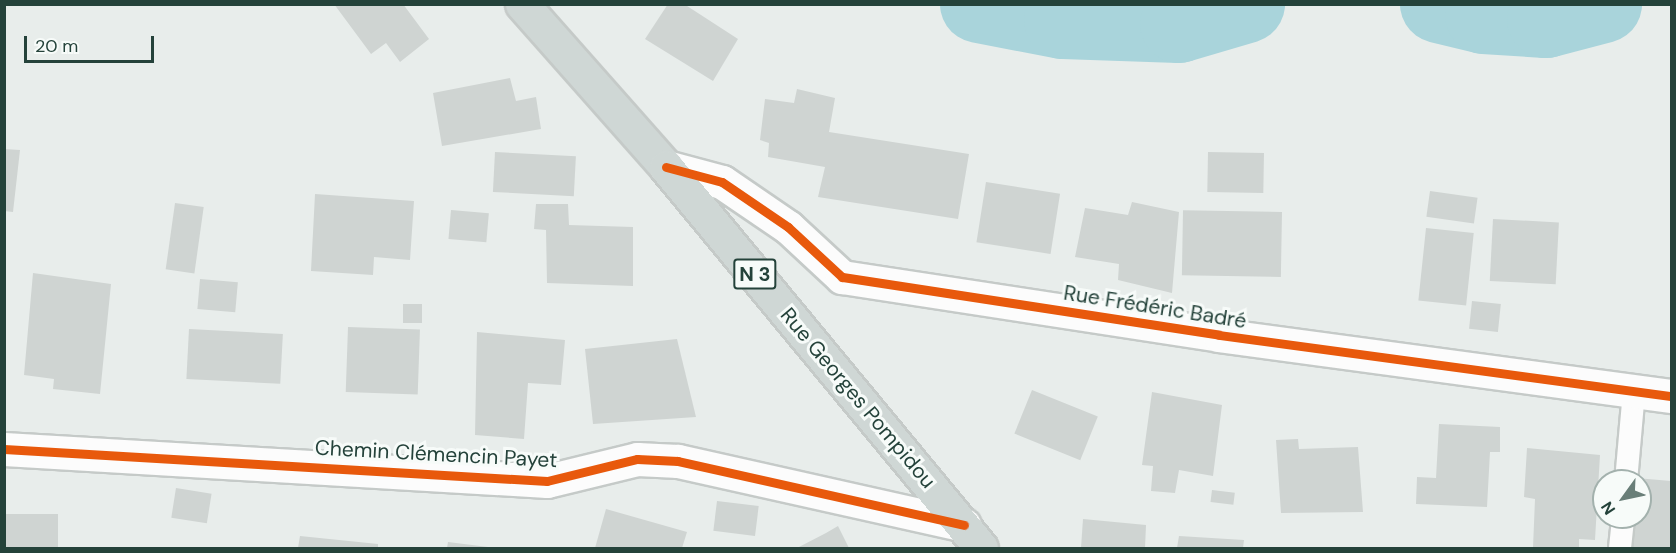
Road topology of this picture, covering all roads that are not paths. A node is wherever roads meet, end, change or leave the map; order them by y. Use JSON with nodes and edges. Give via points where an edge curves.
{"nodes":[{"id":1,"x":522,"y":4,"type":"edge"},
{"id":2,"x":666,"y":167,"type":"junction"},
{"id":3,"x":1634,"y":391,"type":"junction"},
{"id":4,"x":1671,"y":396,"type":"edge"},
{"id":5,"x":4,"y":449,"type":"edge"},
{"id":6,"x":1627,"y":469,"type":"edge"},
{"id":7,"x":1622,"y":529,"type":"edge"},
{"id":8,"x":973,"y":537,"type":"edge"},
{"id":9,"x":1620,"y":549,"type":"edge"}],
"edges":[{"from":1,"to":2,"type":"main road","name":"Rue Georges Pompidou","number":"N 3"},
{"from":2,"to":3,"type":"street","name":"Rue Frédéric Badré","via":[[722,182],[788,227],[842,277],[1219,335]]},
{"from":2,"to":8,"type":"main road","name":"Rue Georges Pompidou","number":"N 3"},
{"from":3,"to":4,"type":"street","name":"Rue Frédéric Badré"},
{"from":3,"to":6,"type":"lane"},
{"from":5,"to":8,"type":"street","name":"Chemin Clémencin Payet","via":[[548,481],[637,459],[678,461]]},
{"from":7,"to":9,"type":"lane"}]}
